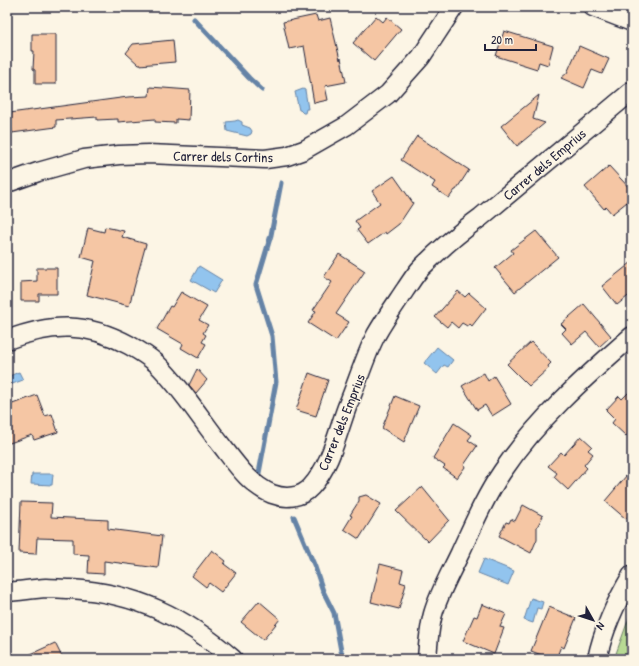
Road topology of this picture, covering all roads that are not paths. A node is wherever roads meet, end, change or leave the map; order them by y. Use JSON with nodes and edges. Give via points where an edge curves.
{"nodes":[{"id":1,"x":454,"y":7,"type":"edge"},
{"id":2,"x":593,"y":7,"type":"edge"},
{"id":3,"x":632,"y":22,"type":"edge"},
{"id":4,"x":632,"y":91,"type":"edge"},
{"id":5,"x":7,"y":183,"type":"edge"},
{"id":6,"x":632,"y":336,"type":"edge"},
{"id":7,"x":7,"y":340,"type":"edge"},
{"id":8,"x":632,"y":575,"type":"edge"},
{"id":9,"x":7,"y":592,"type":"edge"},
{"id":10,"x":233,"y":659,"type":"edge"},
{"id":11,"x":427,"y":659,"type":"edge"},
{"id":12,"x":596,"y":659,"type":"edge"}],
"edges":[{"from":1,"to":5,"type":"street","name":"Carrer dels Cortins","via":[[421,56],[388,94],[346,126],[304,150],[287,156],[265,159],[119,155],[84,159]]},
{"from":2,"to":3,"type":"street"},
{"from":4,"to":7,"type":"street","name":"Carrer dels Emprius","via":[[420,268],[376,336],[327,463],[310,489],[302,494],[279,497],[254,484],[155,362],[119,339],[96,330],[74,327],[26,333]]},
{"from":6,"to":11,"type":"street","via":[[548,416],[502,472],[477,517],[439,597],[432,620]]},
{"from":8,"to":12,"type":"street","via":[[600,643]]},
{"from":9,"to":10,"type":"street","via":[[48,588],[88,591],[132,599],[178,619],[201,633]]}]}
